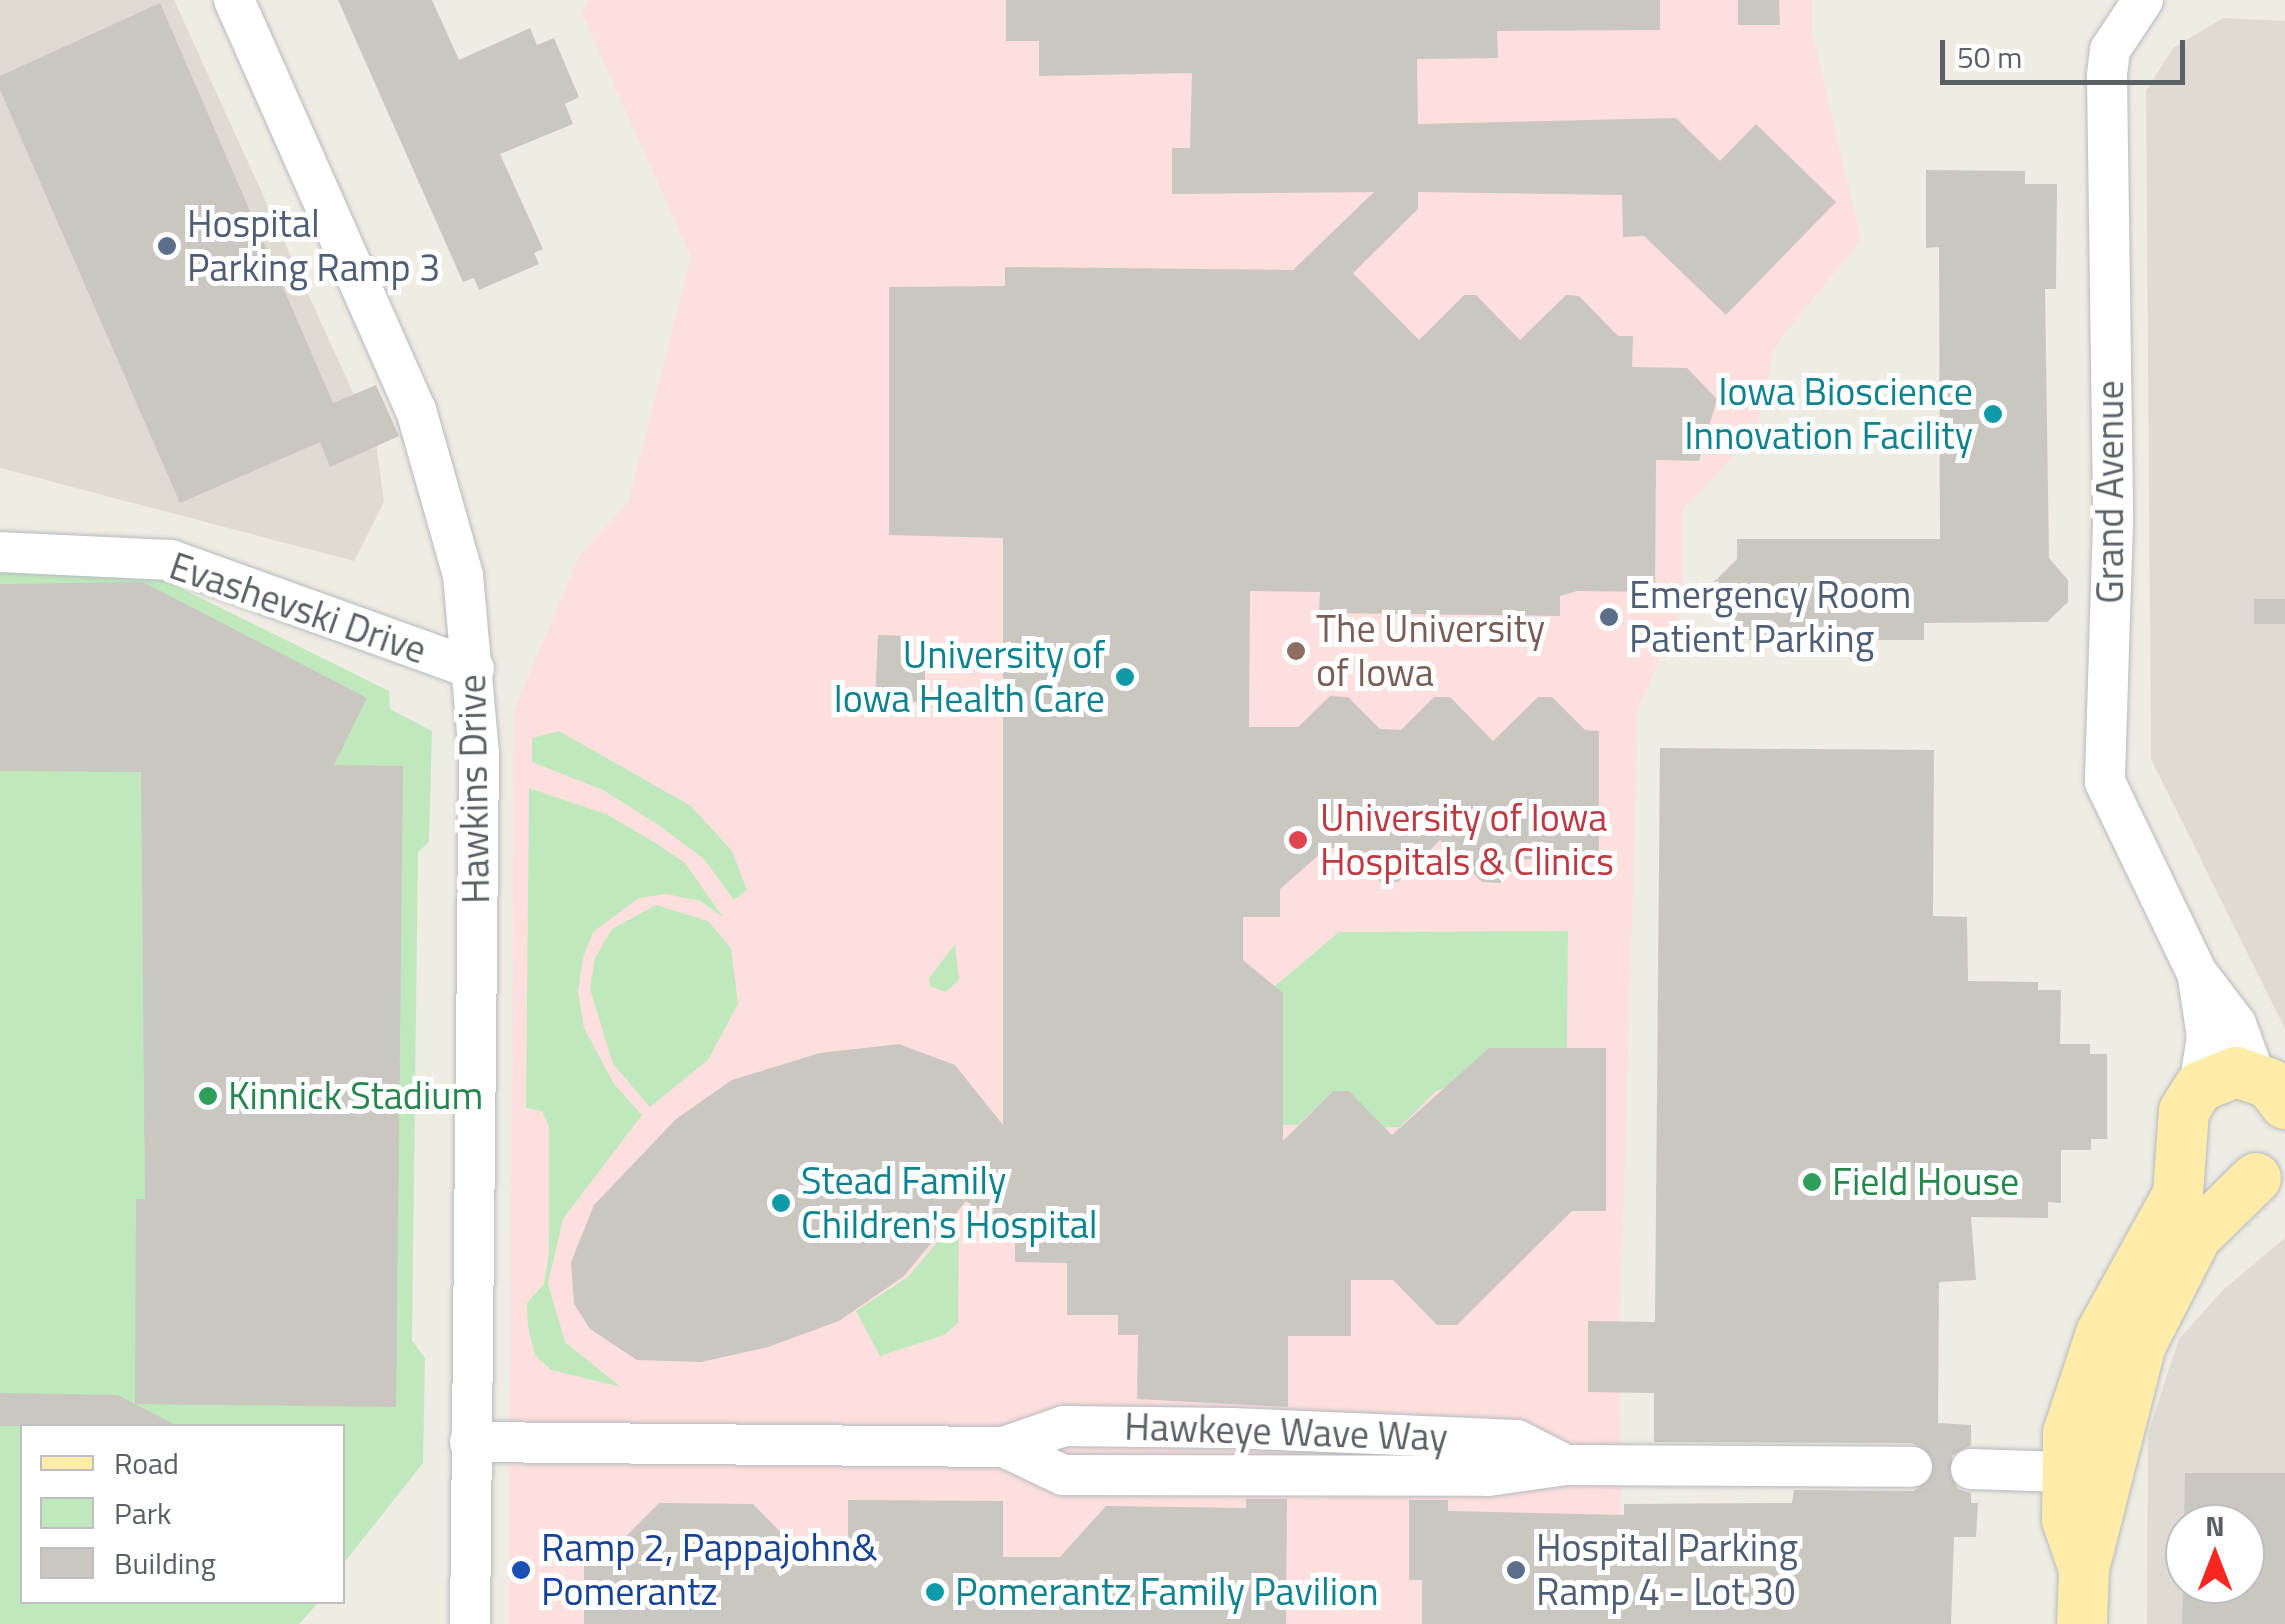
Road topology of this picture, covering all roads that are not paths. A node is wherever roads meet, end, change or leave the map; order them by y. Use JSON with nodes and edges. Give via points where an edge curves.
{"nodes":[{"id":1,"x":234,"y":0,"type":"edge"},
{"id":2,"x":2142,"y":0,"type":"edge"},
{"id":3,"x":0,"y":552,"type":"edge"},
{"id":4,"x":474,"y":670,"type":"junction"},
{"id":5,"x":2197,"y":973,"type":"junction"},
{"id":6,"x":2198,"y":1087,"type":"junction"},
{"id":7,"x":2277,"y":1096,"type":"edge"},
{"id":8,"x":2182,"y":1137,"type":"junction"},
{"id":9,"x":2274,"y":1166,"type":"edge"},
{"id":10,"x":470,"y":1442,"type":"junction"},
{"id":11,"x":1912,"y":1467,"type":"tunnel mouth"},
{"id":12,"x":1971,"y":1469,"type":"tunnel mouth"},
{"id":13,"x":2064,"y":1472,"type":"junction"},
{"id":14,"x":2084,"y":1569,"type":"junction"},
{"id":15,"x":470,"y":1624,"type":"edge"},
{"id":16,"x":2082,"y":1624,"type":"edge"}],
"edges":[{"from":1,"to":4,"type":"street","name":"Hawkins Drive","via":[[416,410],[454,526]]},
{"from":2,"to":5,"type":"street","name":"Grand Avenue","via":[[2110,50],[2108,76],[2113,522],[2104,782]]},
{"from":3,"to":4,"type":"street","name":"Evashevski Drive","via":[[170,560]]},
{"from":4,"to":10,"type":"street","name":"Hawkins Drive","via":[[479,753]]},
{"from":5,"to":6,"type":"street","name":"Grand Avenue","via":[[2207,1037]]},
{"from":5,"to":7,"type":"street","name":"Grand Avenue"},
{"from":6,"to":7,"type":"main road","via":[[2226,1074]]},
{"from":6,"to":8,"type":"main road","via":[[2184,1110]]},
{"from":8,"to":9,"type":"main road","via":[[2190,1157],[2213,1177]]},
{"from":8,"to":13,"type":"main road","via":[[2178,1194],[2082,1376]]},
{"from":9,"to":14,"type":"main road","via":[[2196,1238],[2146,1333],[2122,1401],[2101,1520]]},
{"from":10,"to":11,"type":"street","name":"Hawkeye Wave Way","via":[[1004,1446],[1064,1426],[1232,1428],[1518,1440],[1566,1465]]},
{"from":10,"to":15,"type":"street","name":"Hawkins Drive"},
{"from":12,"to":13,"type":"street"},
{"from":13,"to":14,"type":"main road","via":[[2067,1520]]},
{"from":14,"to":16,"type":"main road"}]}
